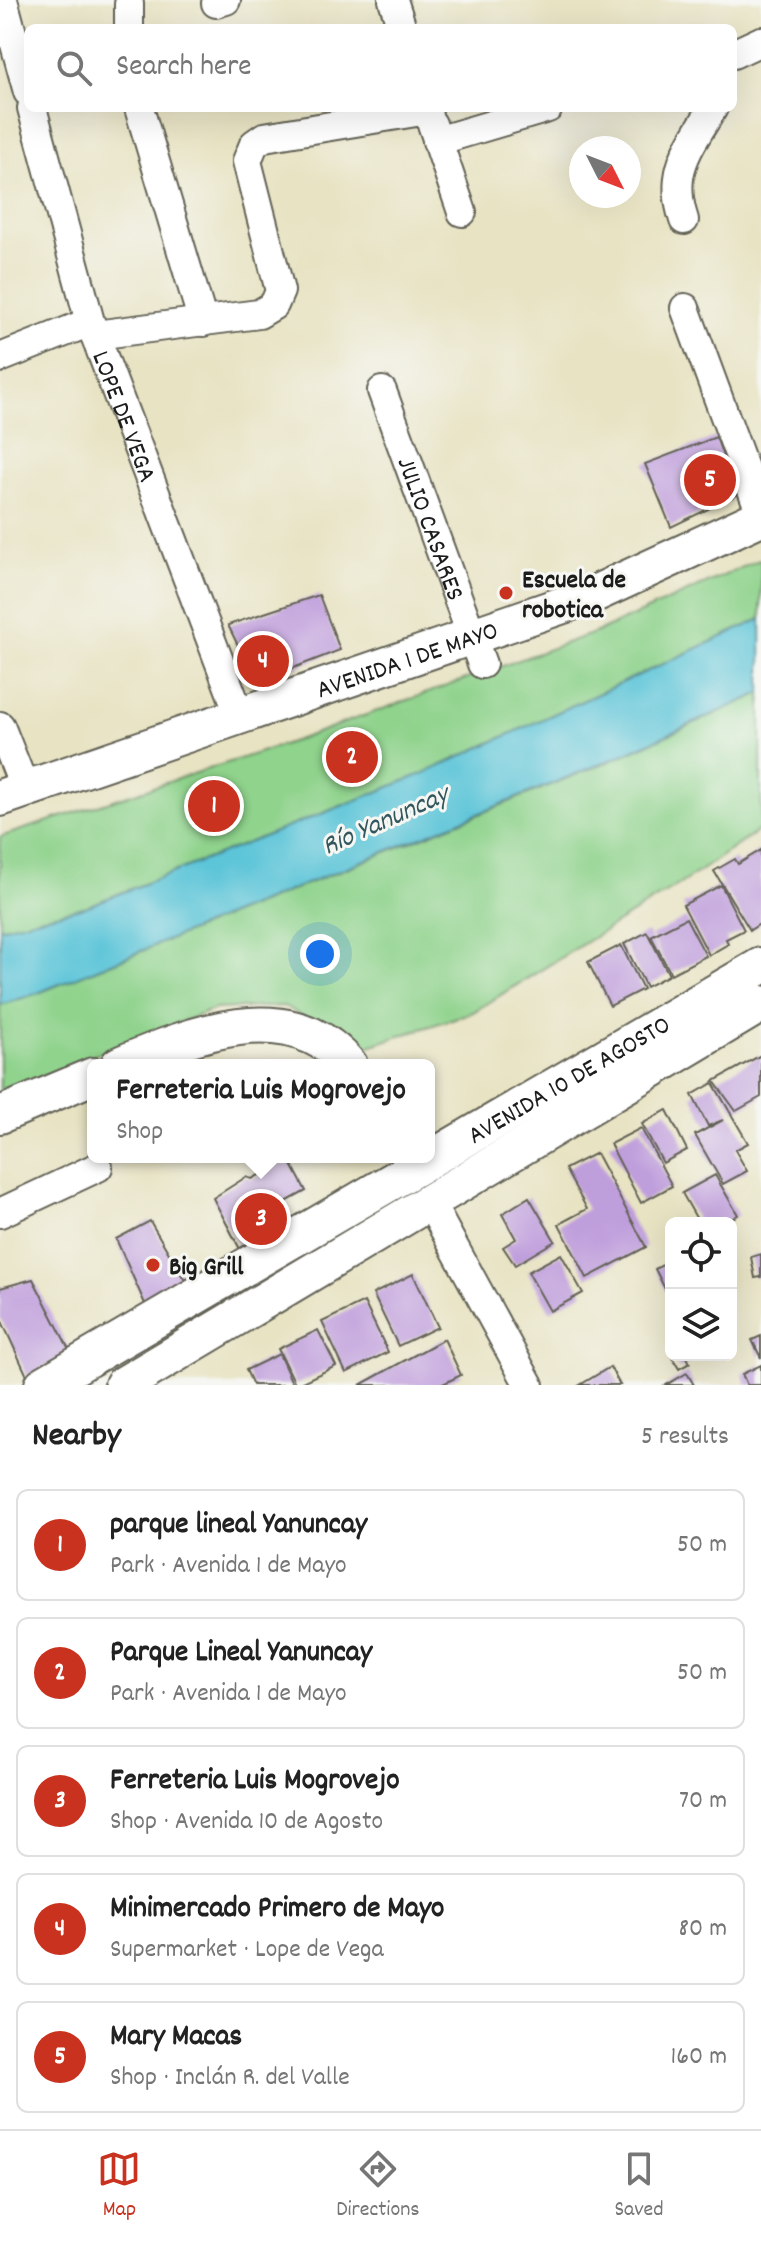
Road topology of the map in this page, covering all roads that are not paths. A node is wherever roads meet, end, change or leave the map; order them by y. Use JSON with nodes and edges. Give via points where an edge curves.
{"nodes":[{"id":1,"x":3,"y":0,"type":"edge"},
{"id":2,"x":393,"y":0,"type":"edge"},
{"id":3,"x":401,"y":24,"type":"edge"},
{"id":4,"x":24,"y":77,"type":"edge"},
{"id":5,"x":33,"y":112,"type":"edge"},
{"id":6,"x":140,"y":112,"type":"edge"},
{"id":7,"x":410,"y":112,"type":"edge"},
{"id":8,"x":429,"y":112,"type":"edge"},
{"id":9,"x":535,"y":112,"type":"edge"},
{"id":10,"x":711,"y":112,"type":"edge"},
{"id":11,"x":437,"y":141,"type":"junction"},
{"id":12,"x":462,"y":212,"type":"dead end"},
{"id":13,"x":684,"y":220,"type":"dead end"},
{"id":14,"x":685,"y":308,"type":"dead end"},
{"id":15,"x":203,"y":322,"type":"junction"},
{"id":16,"x":92,"y":328,"type":"junction"},
{"id":17,"x":0,"y":358,"type":"edge"},
{"id":18,"x":382,"y":391,"type":"dead end"},
{"id":19,"x":761,"y":515,"type":"edge"},
{"id":20,"x":477,"y":650,"type":"junction"},
{"id":21,"x":240,"y":716,"type":"junction"},
{"id":22,"x":0,"y":726,"type":"edge"},
{"id":23,"x":16,"y":793,"type":"edge"},
{"id":24,"x":761,"y":966,"type":"edge"},
{"id":25,"x":761,"y":1004,"type":"edge"},
{"id":26,"x":135,"y":1059,"type":"edge"},
{"id":27,"x":342,"y":1059,"type":"edge"},
{"id":28,"x":87,"y":1079,"type":"edge"},
{"id":29,"x":0,"y":1115,"type":"edge"},
{"id":30,"x":435,"y":1148,"type":"edge"},
{"id":31,"x":408,"y":1163,"type":"edge"},
{"id":32,"x":98,"y":1167,"type":"dead end"},
{"id":33,"x":430,"y":1203,"type":"junction"},
{"id":34,"x":0,"y":1213,"type":"edge"},
{"id":35,"x":43,"y":1385,"type":"edge"},
{"id":36,"x":123,"y":1385,"type":"edge"},
{"id":37,"x":529,"y":1385,"type":"edge"}],
"edges":[{"from":1,"to":4,"type":"street"},
{"from":2,"to":3,"type":"street"},
{"from":5,"to":16,"type":"street","name":"LOPE DE VEGA"},
{"from":6,"to":15,"type":"street"},
{"from":7,"to":15,"type":"street","via":[[264,137],[254,144],[247,161],[251,190],[280,291],[274,305],[259,314]]},
{"from":8,"to":11,"type":"street"},
{"from":9,"to":11,"type":"street"},
{"from":10,"to":13,"type":"street","via":[[677,173],[676,197]]},
{"from":11,"to":12,"type":"street"},
{"from":14,"to":19,"type":"street"},
{"from":15,"to":16,"type":"street"},
{"from":16,"to":17,"type":"street"},
{"from":16,"to":21,"type":"street","name":"LOPE DE VEGA"},
{"from":18,"to":20,"type":"street","name":"JULIO CASARES"},
{"from":19,"to":20,"type":"main road","name":"AVENIDA 1 DE MAYO"},
{"from":20,"to":21,"type":"main road","name":"AVENIDA 1 DE MAYO"},
{"from":21,"to":23,"type":"main road","name":"AVENIDA 1 DE MAYO"},
{"from":22,"to":23,"type":"street","via":[[19,774]]},
{"from":24,"to":30,"type":"main road","name":"AVENIDA 10 DE AGOSTO"},
{"from":25,"to":33,"type":"main road","name":"AVENIDA 10 DE AGOSTO"},
{"from":26,"to":27,"type":"main road","via":[[213,1029],[253,1025],[318,1039]]},
{"from":28,"to":29,"type":"main road"},
{"from":31,"to":33,"type":"main road"},
{"from":31,"to":35,"type":"main road","name":"AVENIDA 10 DE AGOSTO"},
{"from":32,"to":34,"type":"street"},
{"from":33,"to":36,"type":"main road","name":"AVENIDA 10 DE AGOSTO"},
{"from":33,"to":37,"type":"street"}]}
